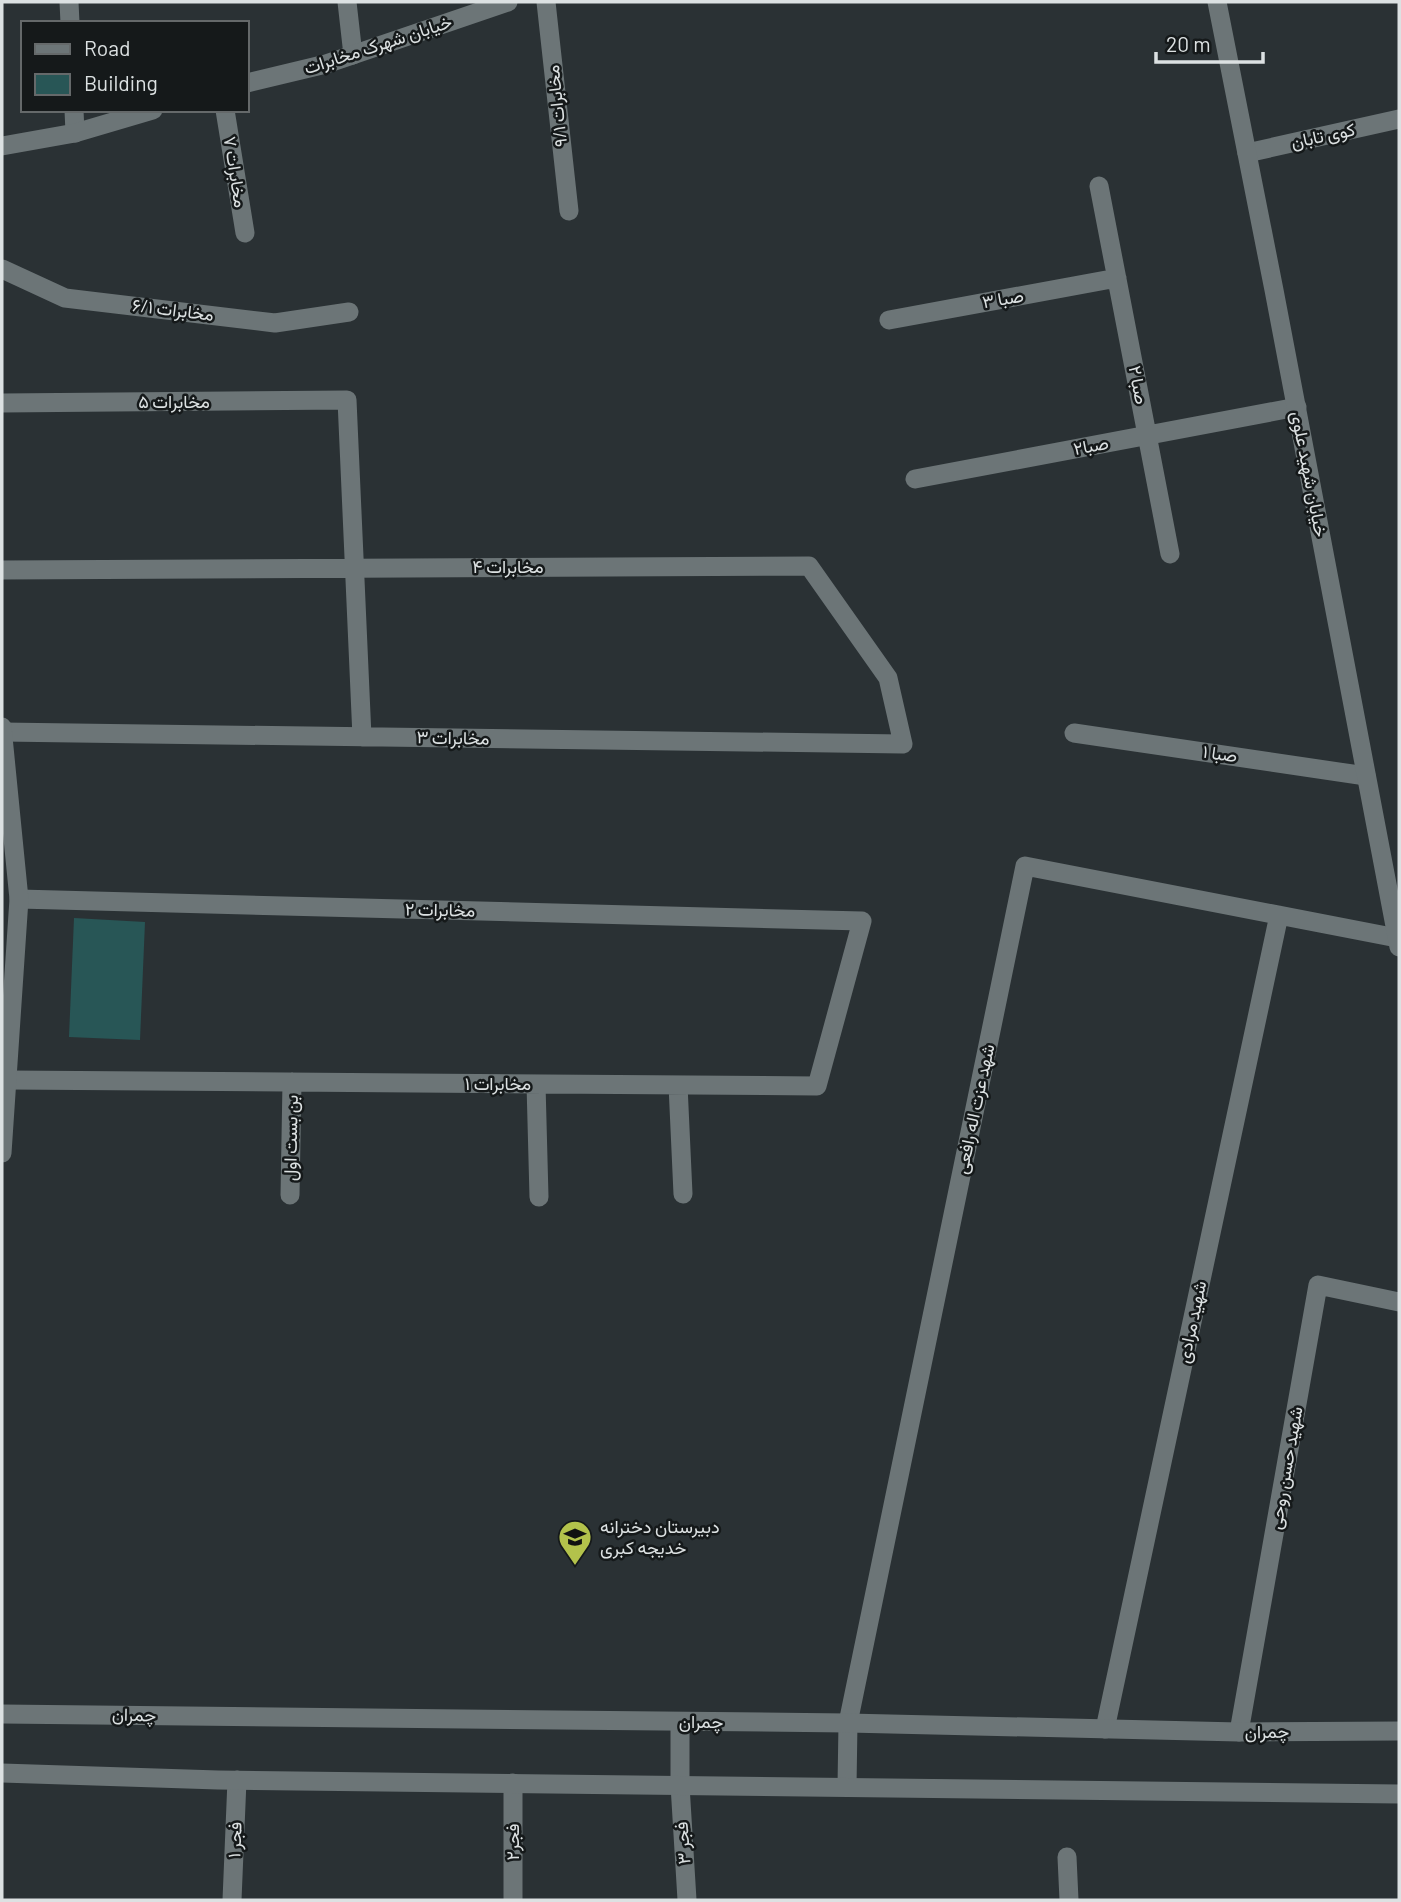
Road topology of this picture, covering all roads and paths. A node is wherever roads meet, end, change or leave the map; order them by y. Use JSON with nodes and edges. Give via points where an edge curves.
{"nodes":[{"id":1,"x":69,"y":2,"type":"edge"},
{"id":2,"x":347,"y":2,"type":"edge"},
{"id":3,"x":508,"y":2,"type":"edge"},
{"id":4,"x":546,"y":2,"type":"edge"},
{"id":5,"x":1217,"y":2,"type":"edge"},
{"id":6,"x":70,"y":21,"type":"edge"},
{"id":7,"x":353,"y":55,"type":"junction"},
{"id":8,"x":248,"y":83,"type":"edge"},
{"id":9,"x":74,"y":112,"type":"edge"},
{"id":10,"x":146,"y":112,"type":"edge"},
{"id":11,"x":225,"y":112,"type":"edge"},
{"id":12,"x":1399,"y":119,"type":"edge"},
{"id":13,"x":75,"y":134,"type":"junction"},
{"id":14,"x":2,"y":146,"type":"edge"},
{"id":15,"x":1247,"y":153,"type":"junction"},
{"id":16,"x":1099,"y":186,"type":"dead end"},
{"id":17,"x":569,"y":211,"type":"dead end"},
{"id":18,"x":245,"y":233,"type":"dead end"},
{"id":19,"x":2,"y":269,"type":"edge"},
{"id":20,"x":1117,"y":278,"type":"junction"},
{"id":21,"x":349,"y":312,"type":"dead end"},
{"id":22,"x":889,"y":320,"type":"dead end"},
{"id":23,"x":2,"y":403,"type":"edge"},
{"id":24,"x":1297,"y":407,"type":"junction"},
{"id":25,"x":1147,"y":435,"type":"junction"},
{"id":26,"x":915,"y":479,"type":"dead end"},
{"id":27,"x":1170,"y":554,"type":"dead end"},
{"id":28,"x":354,"y":568,"type":"junction"},
{"id":29,"x":2,"y":570,"type":"edge"},
{"id":30,"x":2,"y":729,"type":"edge"},
{"id":31,"x":1074,"y":733,"type":"dead end"},
{"id":32,"x":362,"y":737,"type":"junction"},
{"id":33,"x":903,"y":744,"type":"joint"},
{"id":34,"x":1366,"y":776,"type":"junction"},
{"id":35,"x":19,"y":899,"type":"junction"},
{"id":36,"x":1279,"y":915,"type":"junction"},
{"id":37,"x":862,"y":921,"type":"joint"},
{"id":38,"x":1398,"y":942,"type":"edge"},
{"id":39,"x":7,"y":1080,"type":"junction"},
{"id":40,"x":292,"y":1082,"type":"junction"},
{"id":41,"x":536,"y":1084,"type":"junction"},
{"id":42,"x":678,"y":1085,"type":"junction"},
{"id":43,"x":2,"y":1153,"type":"edge"},
{"id":44,"x":683,"y":1194,"type":"dead end"},
{"id":45,"x":290,"y":1195,"type":"dead end"},
{"id":46,"x":539,"y":1197,"type":"dead end"},
{"id":47,"x":1399,"y":1302,"type":"edge"},
{"id":48,"x":2,"y":1714,"type":"edge"},
{"id":49,"x":680,"y":1722,"type":"junction"},
{"id":50,"x":848,"y":1723,"type":"junction"},
{"id":51,"x":1105,"y":1729,"type":"junction"},
{"id":52,"x":1399,"y":1731,"type":"edge"},
{"id":53,"x":1239,"y":1732,"type":"junction"},
{"id":54,"x":2,"y":1773,"type":"edge"},
{"id":55,"x":237,"y":1780,"type":"junction"},
{"id":56,"x":513,"y":1783,"type":"junction"},
{"id":57,"x":680,"y":1785,"type":"junction"},
{"id":58,"x":847,"y":1787,"type":"junction"},
{"id":59,"x":1399,"y":1794,"type":"edge"},
{"id":60,"x":1067,"y":1857,"type":"dead end"},
{"id":61,"x":232,"y":1900,"type":"edge"},
{"id":62,"x":513,"y":1900,"type":"edge"},
{"id":63,"x":687,"y":1900,"type":"edge"},
{"id":64,"x":1069,"y":1900,"type":"edge"}],
"edges":[{"from":1,"to":6,"type":"street"},
{"from":2,"to":7,"type":"street"},
{"from":3,"to":7,"type":"street","name":"خیابان شهرک مخابرات"},
{"from":4,"to":17,"type":"street","name":"مخابرات ۹/۱"},
{"from":5,"to":15,"type":"street","name":"خیابان شهید علوی"},
{"from":7,"to":8,"type":"street","name":"خیابان شهرک مخابرات"},
{"from":9,"to":13,"type":"street"},
{"from":10,"to":13,"type":"street"},
{"from":11,"to":18,"type":"street","name":"مخابرات ۷"},
{"from":12,"to":15,"type":"street","name":"کوی تابان"},
{"from":13,"to":14,"type":"street"},
{"from":15,"to":24,"type":"street","name":"خیابان شهید علوی"},
{"from":16,"to":20,"type":"street","name":"صبا ۲"},
{"from":19,"to":21,"type":"street","name":"مخابرات ۶/۱","via":[[65,298],[275,323]]},
{"from":20,"to":22,"type":"street","name":"صبا ۳"},
{"from":20,"to":25,"type":"street","name":"صبا ۲"},
{"from":23,"to":28,"type":"street","name":"مخابرات ۵","via":[[347,400]]},
{"from":24,"to":25,"type":"street"},
{"from":24,"to":34,"type":"street","name":"خیابان شهید علوی"},
{"from":25,"to":26,"type":"street","name":"صبا۲"},
{"from":25,"to":27,"type":"street"},
{"from":28,"to":29,"type":"street","name":"مخابرات ۴"},
{"from":28,"to":32,"type":"street"},
{"from":28,"to":33,"type":"street","name":"مخابرات ۴","via":[[809,566],[888,678]]},
{"from":30,"to":32,"type":"street","name":"مخابرات ۳"},
{"from":30,"to":35,"type":"street"},
{"from":31,"to":34,"type":"street","name":"صبا ۱"},
{"from":32,"to":33,"type":"street","name":"مخابرات ۳"},
{"from":34,"to":38,"type":"street","name":"خیابان شهید علوی"},
{"from":35,"to":37,"type":"street","name":"مخابرات ۲"},
{"from":35,"to":39,"type":"street"},
{"from":36,"to":38,"type":"street","name":"شهد عزت اله رافعی"},
{"from":36,"to":50,"type":"street","name":"شهد عزت اله رافعی","via":[[1025,866]]},
{"from":36,"to":51,"type":"street","name":"شهید مرادی"},
{"from":37,"to":42,"type":"street","name":"مخابرات ۱","via":[[817,1086]]},
{"from":39,"to":40,"type":"street","name":"مخابرات ۱"},
{"from":39,"to":43,"type":"street"},
{"from":40,"to":41,"type":"street","name":"مخابرات ۱"},
{"from":40,"to":45,"type":"street","name":"بن بست اول"},
{"from":41,"to":42,"type":"street","name":"مخابرات ۱"},
{"from":41,"to":46,"type":"street"},
{"from":42,"to":44,"type":"street"},
{"from":47,"to":53,"type":"street","name":"شهید حسن روحی","via":[[1318,1285]]},
{"from":48,"to":49,"type":"street","name":"چمران"},
{"from":49,"to":50,"type":"street","name":"چمران"},
{"from":49,"to":57,"type":"street","name":"فجر ۳"},
{"from":50,"to":51,"type":"street","name":"چمران"},
{"from":50,"to":58,"type":"street"},
{"from":51,"to":53,"type":"street","name":"چمران"},
{"from":52,"to":53,"type":"street","name":"چمران"},
{"from":54,"to":55,"type":"street"},
{"from":55,"to":56,"type":"street"},
{"from":55,"to":61,"type":"street","name":"فجر ۱"},
{"from":56,"to":57,"type":"street"},
{"from":56,"to":62,"type":"street","name":"فجر۲"},
{"from":57,"to":58,"type":"street"},
{"from":57,"to":63,"type":"street","name":"فجر ۳"},
{"from":58,"to":59,"type":"street"},
{"from":60,"to":64,"type":"street"}]}
